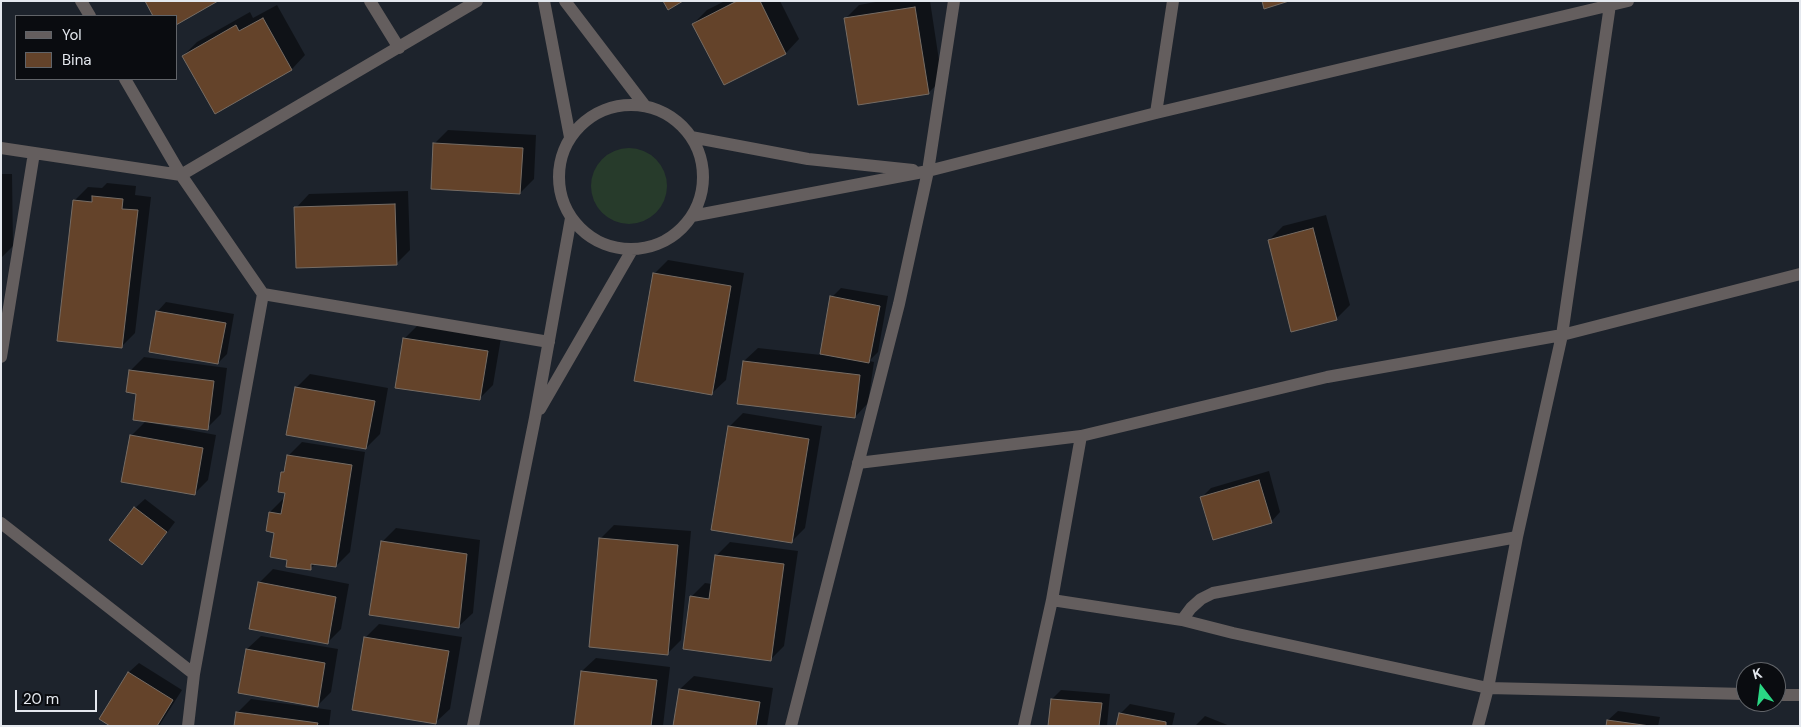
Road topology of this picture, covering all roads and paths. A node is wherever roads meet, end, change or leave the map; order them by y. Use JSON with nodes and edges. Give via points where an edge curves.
{"nodes":[{"id":1,"x":81,"y":1,"type":"edge"},
{"id":2,"x":370,"y":1,"type":"edge"},
{"id":3,"x":476,"y":1,"type":"edge"},
{"id":4,"x":544,"y":1,"type":"edge"},
{"id":5,"x":565,"y":1,"type":"edge"},
{"id":6,"x":954,"y":1,"type":"edge"},
{"id":7,"x":1173,"y":1,"type":"edge"},
{"id":8,"x":1628,"y":1,"type":"edge"},
{"id":9,"x":1610,"y":5,"type":"junction"},
{"id":10,"x":89,"y":15,"type":"edge"},
{"id":11,"x":399,"y":48,"type":"junction"},
{"id":12,"x":126,"y":80,"type":"edge"},
{"id":13,"x":645,"y":106,"type":"junction"},
{"id":14,"x":1156,"y":113,"type":"junction"},
{"id":15,"x":570,"y":137,"type":"junction"},
{"id":16,"x":691,"y":137,"type":"junction"},
{"id":17,"x":1,"y":148,"type":"edge"},
{"id":18,"x":34,"y":153,"type":"junction"},
{"id":19,"x":928,"y":171,"type":"junction"},
{"id":20,"x":180,"y":176,"type":"junction"},
{"id":21,"x":692,"y":216,"type":"junction"},
{"id":22,"x":571,"y":218,"type":"junction"},
{"id":23,"x":632,"y":250,"type":"junction"},
{"id":24,"x":1800,"y":274,"type":"edge"},
{"id":25,"x":263,"y":294,"type":"junction"},
{"id":26,"x":1562,"y":335,"type":"junction"},
{"id":27,"x":549,"y":342,"type":"junction"},
{"id":28,"x":1,"y":357,"type":"edge"},
{"id":29,"x":535,"y":418,"type":"junction"},
{"id":30,"x":1081,"y":436,"type":"junction"},
{"id":31,"x":858,"y":463,"type":"junction"},
{"id":32,"x":1,"y":523,"type":"edge"},
{"id":33,"x":1517,"y":538,"type":"junction"},
{"id":34,"x":1052,"y":600,"type":"junction"},
{"id":35,"x":1182,"y":620,"type":"junction"},
{"id":36,"x":194,"y":674,"type":"junction"},
{"id":37,"x":1488,"y":688,"type":"junction"},
{"id":38,"x":1736,"y":694,"type":"edge"},
{"id":39,"x":1786,"y":695,"type":"edge"},
{"id":40,"x":1800,"y":696,"type":"edge"},
{"id":41,"x":188,"y":726,"type":"edge"},
{"id":42,"x":473,"y":726,"type":"edge"},
{"id":43,"x":791,"y":726,"type":"edge"},
{"id":44,"x":1024,"y":726,"type":"edge"},
{"id":45,"x":1478,"y":726,"type":"edge"}],
"edges":[{"from":1,"to":10,"type":"street"},
{"from":2,"to":11,"type":"street"},
{"from":3,"to":11,"type":"street"},
{"from":4,"to":15,"type":"street"},
{"from":5,"to":13,"type":"street"},
{"from":6,"to":19,"type":"street"},
{"from":7,"to":14,"type":"street"},
{"from":8,"to":9,"type":"street"},
{"from":9,"to":14,"type":"street"},
{"from":9,"to":26,"type":"street"},
{"from":11,"to":20,"type":"street"},
{"from":12,"to":20,"type":"street"},
{"from":13,"to":15,"type":"street","via":[[617,106],[590,117]]},
{"from":13,"to":16,"type":"street","via":[[671,117]]},
{"from":14,"to":19,"type":"street"},
{"from":15,"to":22,"type":"street","via":[[560,164],[560,192]]},
{"from":16,"to":19,"type":"street","via":[[808,159]]},
{"from":16,"to":21,"type":"street","via":[[702,162],[702,190]]},
{"from":17,"to":18,"type":"street"},
{"from":18,"to":20,"type":"street"},
{"from":18,"to":28,"type":"street"},
{"from":19,"to":21,"type":"street"},
{"from":19,"to":31,"type":"street","via":[[900,304]]},
{"from":20,"to":25,"type":"street"},
{"from":21,"to":23,"type":"street","via":[[666,241]]},
{"from":22,"to":23,"type":"street","via":[[587,236],[608,246]]},
{"from":22,"to":27,"type":"street"},
{"from":23,"to":29,"type":"street"},
{"from":24,"to":26,"type":"street"},
{"from":25,"to":27,"type":"street"},
{"from":25,"to":36,"type":"street"},
{"from":26,"to":30,"type":"street","via":[[1327,377]]},
{"from":26,"to":33,"type":"street"},
{"from":27,"to":29,"type":"street"},
{"from":29,"to":42,"type":"street"},
{"from":30,"to":31,"type":"street"},
{"from":30,"to":34,"type":"street"},
{"from":31,"to":43,"type":"street"},
{"from":32,"to":36,"type":"street"},
{"from":33,"to":35,"type":"street","via":[[1213,593],[1201,599]]},
{"from":33,"to":37,"type":"street"},
{"from":34,"to":35,"type":"street"},
{"from":34,"to":44,"type":"street"},
{"from":35,"to":37,"type":"street"},
{"from":36,"to":41,"type":"street"},
{"from":37,"to":38,"type":"street"},
{"from":37,"to":45,"type":"street"},
{"from":39,"to":40,"type":"street"}]}
